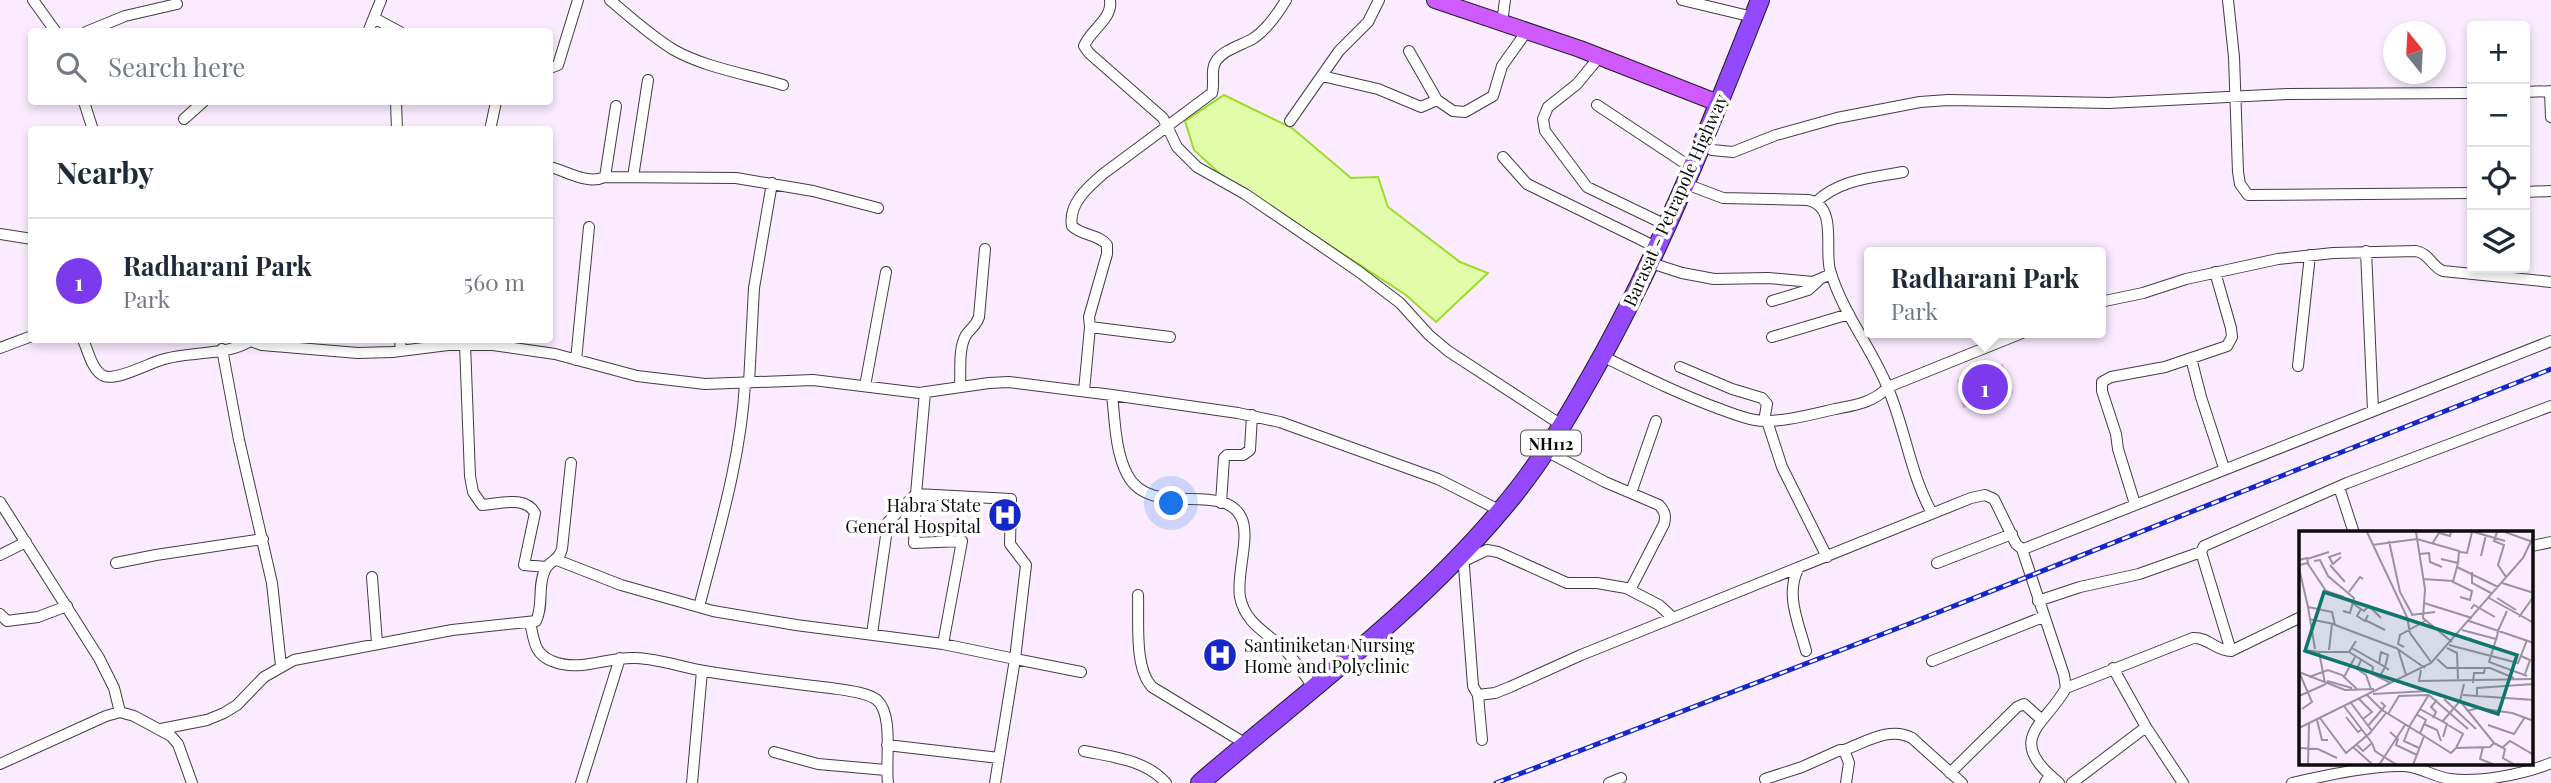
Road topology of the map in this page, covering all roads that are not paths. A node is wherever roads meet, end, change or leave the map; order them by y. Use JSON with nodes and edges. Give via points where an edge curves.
{"nodes":[{"id":1,"x":33,"y":0,"type":"edge"},
{"id":2,"x":381,"y":0,"type":"edge"},
{"id":3,"x":578,"y":0,"type":"edge"},
{"id":4,"x":610,"y":0,"type":"edge"},
{"id":5,"x":1110,"y":0,"type":"edge"},
{"id":6,"x":1286,"y":0,"type":"edge"},
{"id":7,"x":1379,"y":0,"type":"edge"},
{"id":8,"x":1435,"y":0,"type":"edge"},
{"id":9,"x":1505,"y":0,"type":"edge"},
{"id":10,"x":1682,"y":0,"type":"edge"},
{"id":11,"x":2228,"y":0,"type":"edge"},
{"id":12,"x":177,"y":4,"type":"dead end"},
{"id":13,"x":1757,"y":8,"type":"edge"},
{"id":14,"x":374,"y":18,"type":"junction"},
{"id":15,"x":1502,"y":23,"type":"junction"},
{"id":16,"x":53,"y":28,"type":"edge"},
{"id":17,"x":96,"y":28,"type":"edge"},
{"id":18,"x":370,"y":28,"type":"edge"},
{"id":19,"x":393,"y":28,"type":"edge"},
{"id":20,"x":1527,"y":31,"type":"junction"},
{"id":21,"x":1409,"y":51,"type":"dead end"},
{"id":22,"x":1600,"y":56,"type":"junction"},
{"id":23,"x":553,"y":67,"type":"edge"},
{"id":24,"x":1322,"y":76,"type":"junction"},
{"id":25,"x":648,"y":80,"type":"dead end"},
{"id":26,"x":783,"y":85,"type":"dead end"},
{"id":27,"x":2551,"y":91,"type":"edge"},
{"id":28,"x":2530,"y":92,"type":"edge"},
{"id":29,"x":2467,"y":93,"type":"edge"},
{"id":30,"x":2234,"y":97,"type":"junction"},
{"id":31,"x":1437,"y":100,"type":"junction"},
{"id":32,"x":1718,"y":103,"type":"junction"},
{"id":33,"x":84,"y":105,"type":"edge"},
{"id":34,"x":200,"y":105,"type":"edge"},
{"id":35,"x":397,"y":105,"type":"edge"},
{"id":36,"x":495,"y":105,"type":"edge"},
{"id":37,"x":1597,"y":105,"type":"dead end"},
{"id":38,"x":616,"y":106,"type":"dead end"},
{"id":39,"x":2551,"y":117,"type":"edge"},
{"id":40,"x":184,"y":119,"type":"dead end"},
{"id":41,"x":1290,"y":121,"type":"dead end"},
{"id":42,"x":92,"y":126,"type":"edge"},
{"id":43,"x":397,"y":126,"type":"edge"},
{"id":44,"x":491,"y":126,"type":"edge"},
{"id":45,"x":1167,"y":126,"type":"junction"},
{"id":46,"x":1703,"y":141,"type":"junction"},
{"id":47,"x":1503,"y":157,"type":"dead end"},
{"id":48,"x":553,"y":168,"type":"edge"},
{"id":49,"x":1903,"y":172,"type":"dead end"},
{"id":50,"x":1689,"y":176,"type":"junction"},
{"id":51,"x":605,"y":177,"type":"junction"},
{"id":52,"x":633,"y":177,"type":"junction"},
{"id":53,"x":772,"y":183,"type":"junction"},
{"id":54,"x":2551,"y":191,"type":"edge"},
{"id":55,"x":2530,"y":192,"type":"edge"},
{"id":56,"x":2467,"y":193,"type":"edge"},
{"id":57,"x":1816,"y":202,"type":"junction"},
{"id":58,"x":878,"y":208,"type":"dead end"},
{"id":59,"x":1668,"y":226,"type":"junction"},
{"id":60,"x":589,"y":227,"type":"dead end"},
{"id":61,"x":0,"y":234,"type":"edge"},
{"id":62,"x":28,"y":238,"type":"edge"},
{"id":63,"x":985,"y":249,"type":"dead end"},
{"id":64,"x":2366,"y":251,"type":"junction"},
{"id":65,"x":2310,"y":255,"type":"junction"},
{"id":66,"x":1654,"y":256,"type":"junction"},
{"id":67,"x":886,"y":272,"type":"dead end"},
{"id":68,"x":2215,"y":272,"type":"junction"},
{"id":69,"x":1831,"y":274,"type":"junction"},
{"id":70,"x":1818,"y":281,"type":"junction"},
{"id":71,"x":2551,"y":282,"type":"edge"},
{"id":72,"x":1772,"y":301,"type":"dead end"},
{"id":73,"x":2106,"y":301,"type":"edge"},
{"id":74,"x":1849,"y":314,"type":"junction"},
{"id":75,"x":1090,"y":327,"type":"junction"},
{"id":76,"x":1170,"y":337,"type":"dead end"},
{"id":77,"x":1772,"y":337,"type":"dead end"},
{"id":78,"x":28,"y":338,"type":"edge"},
{"id":79,"x":2010,"y":338,"type":"edge"},
{"id":80,"x":2551,"y":341,"type":"edge"},
{"id":81,"x":84,"y":343,"type":"edge"},
{"id":82,"x":245,"y":343,"type":"edge"},
{"id":83,"x":257,"y":343,"type":"edge"},
{"id":84,"x":400,"y":343,"type":"edge"},
{"id":85,"x":479,"y":343,"type":"edge"},
{"id":86,"x":498,"y":343,"type":"edge"},
{"id":87,"x":465,"y":344,"type":"junction"},
{"id":88,"x":0,"y":348,"type":"edge"},
{"id":89,"x":222,"y":349,"type":"junction"},
{"id":90,"x":401,"y":351,"type":"junction"},
{"id":91,"x":1602,"y":355,"type":"junction"},
{"id":92,"x":2191,"y":358,"type":"junction"},
{"id":93,"x":576,"y":360,"type":"junction"},
{"id":94,"x":2298,"y":366,"type":"dead end"},
{"id":95,"x":1680,"y":367,"type":"dead end"},
{"id":96,"x":747,"y":383,"type":"junction"},
{"id":97,"x":865,"y":386,"type":"junction"},
{"id":98,"x":960,"y":387,"type":"junction"},
{"id":99,"x":1888,"y":387,"type":"junction"},
{"id":100,"x":1084,"y":391,"type":"junction"},
{"id":101,"x":925,"y":392,"type":"junction"},
{"id":102,"x":1112,"y":395,"type":"junction"},
{"id":103,"x":2551,"y":406,"type":"edge"},
{"id":104,"x":2373,"y":410,"type":"junction"},
{"id":105,"x":1252,"y":415,"type":"junction"},
{"id":106,"x":1656,"y":421,"type":"dead end"},
{"id":107,"x":1765,"y":421,"type":"junction"},
{"id":108,"x":1563,"y":426,"type":"junction"},
{"id":109,"x":1546,"y":451,"type":"junction"},
{"id":110,"x":571,"y":463,"type":"dead end"},
{"id":111,"x":2224,"y":468,"type":"junction"},
{"id":112,"x":2339,"y":487,"type":"junction"},
{"id":113,"x":1631,"y":493,"type":"junction"},
{"id":114,"x":916,"y":494,"type":"junction"},
{"id":115,"x":0,"y":502,"type":"edge"},
{"id":116,"x":1221,"y":503,"type":"junction"},
{"id":117,"x":2135,"y":504,"type":"junction"},
{"id":118,"x":1501,"y":511,"type":"junction"},
{"id":119,"x":1932,"y":513,"type":"junction"},
{"id":120,"x":2353,"y":531,"type":"edge"},
{"id":121,"x":2012,"y":534,"type":"junction"},
{"id":122,"x":263,"y":539,"type":"junction"},
{"id":123,"x":26,"y":542,"type":"junction"},
{"id":124,"x":2022,"y":549,"type":"junction"},
{"id":125,"x":2201,"y":552,"type":"junction"},
{"id":126,"x":0,"y":555,"type":"edge"},
{"id":127,"x":1827,"y":556,"type":"junction"},
{"id":128,"x":1464,"y":557,"type":"junction"},
{"id":129,"x":557,"y":560,"type":"junction"},
{"id":130,"x":116,"y":563,"type":"dead end"},
{"id":131,"x":1937,"y":564,"type":"dead end"},
{"id":132,"x":546,"y":567,"type":"junction"},
{"id":133,"x":1798,"y":569,"type":"junction"},
{"id":134,"x":372,"y":577,"type":"dead end"},
{"id":135,"x":1630,"y":590,"type":"junction"},
{"id":136,"x":1138,"y":595,"type":"dead end"},
{"id":137,"x":2038,"y":601,"type":"junction"},
{"id":138,"x":67,"y":606,"type":"junction"},
{"id":139,"x":699,"y":607,"type":"junction"},
{"id":140,"x":0,"y":614,"type":"edge"},
{"id":141,"x":2043,"y":617,"type":"junction"},
{"id":142,"x":1673,"y":618,"type":"junction"},
{"id":143,"x":2299,"y":618,"type":"edge"},
{"id":144,"x":530,"y":622,"type":"junction"},
{"id":145,"x":872,"y":634,"type":"junction"},
{"id":146,"x":377,"y":643,"type":"junction"},
{"id":147,"x":943,"y":644,"type":"junction"},
{"id":148,"x":1806,"y":651,"type":"dead end"},
{"id":149,"x":2231,"y":651,"type":"junction"},
{"id":150,"x":620,"y":658,"type":"junction"},
{"id":151,"x":1015,"y":659,"type":"junction"},
{"id":152,"x":1932,"y":661,"type":"dead end"},
{"id":153,"x":281,"y":666,"type":"junction"},
{"id":154,"x":2113,"y":668,"type":"junction"},
{"id":155,"x":702,"y":671,"type":"junction"},
{"id":156,"x":1081,"y":672,"type":"dead end"},
{"id":157,"x":1313,"y":687,"type":"junction"},
{"id":158,"x":2066,"y":688,"type":"junction"},
{"id":159,"x":1478,"y":695,"type":"junction"},
{"id":160,"x":120,"y":712,"type":"junction"},
{"id":161,"x":2042,"y":720,"type":"junction"},
{"id":162,"x":2146,"y":727,"type":"junction"},
{"id":163,"x":161,"y":729,"type":"junction"},
{"id":164,"x":1482,"y":740,"type":"dead end"},
{"id":165,"x":1246,"y":744,"type":"junction"},
{"id":166,"x":887,"y":745,"type":"junction"},
{"id":167,"x":1844,"y":750,"type":"junction"},
{"id":168,"x":1084,"y":751,"type":"dead end"},
{"id":169,"x":774,"y":752,"type":"dead end"},
{"id":170,"x":999,"y":758,"type":"junction"},
{"id":171,"x":2551,"y":763,"type":"edge"},
{"id":172,"x":0,"y":764,"type":"edge"},
{"id":173,"x":886,"y":770,"type":"junction"},
{"id":174,"x":1950,"y":773,"type":"junction"},
{"id":175,"x":1621,"y":778,"type":"dead end"},
{"id":176,"x":2432,"y":778,"type":"edge"},
{"id":177,"x":1765,"y":779,"type":"dead end"},
{"id":178,"x":2051,"y":780,"type":"edge"},
{"id":179,"x":2462,"y":781,"type":"edge"},
{"id":180,"x":192,"y":783,"type":"edge"},
{"id":181,"x":581,"y":783,"type":"edge"},
{"id":182,"x":692,"y":783,"type":"edge"},
{"id":183,"x":888,"y":783,"type":"edge"},
{"id":184,"x":995,"y":783,"type":"edge"},
{"id":185,"x":1166,"y":783,"type":"edge"},
{"id":186,"x":1200,"y":783,"type":"edge"},
{"id":187,"x":1609,"y":783,"type":"edge"},
{"id":188,"x":1846,"y":783,"type":"edge"},
{"id":189,"x":1962,"y":783,"type":"edge"},
{"id":190,"x":2071,"y":783,"type":"edge"},
{"id":191,"x":2183,"y":783,"type":"edge"},
{"id":192,"x":2294,"y":783,"type":"edge"}],
"edges":[{"from":1,"to":16,"type":"street"},
{"from":2,"to":14,"type":"street"},
{"from":3,"to":23,"type":"street","via":[[558,65]]},
{"from":4,"to":26,"type":"street","via":[[682,53]]},
{"from":5,"to":45,"type":"street","via":[[1107,16],[1084,46]]},
{"from":6,"to":45,"type":"street","via":[[1275,19],[1254,38],[1217,58],[1212,93]]},
{"from":7,"to":24,"type":"street","via":[[1368,22]]},
{"from":8,"to":15,"type":"main road"},
{"from":9,"to":15,"type":"street"},
{"from":10,"to":13,"type":"street"},
{"from":11,"to":30,"type":"street"},
{"from":12,"to":17,"type":"street"},
{"from":13,"to":32,"type":"highway","name":"Barasat - Petrapole Highway","number":"NH112"},
{"from":14,"to":18,"type":"street"},
{"from":14,"to":19,"type":"street"},
{"from":15,"to":20,"type":"main road"},
{"from":20,"to":22,"type":"main road"},
{"from":20,"to":31,"type":"street","via":[[1502,66],[1493,96],[1465,112],[1453,111]]},
{"from":21,"to":31,"type":"street"},
{"from":22,"to":32,"type":"main road"},
{"from":22,"to":59,"type":"street","via":[[1577,84],[1548,107],[1545,131],[1587,187]]},
{"from":24,"to":31,"type":"street","via":[[1378,89],[1421,107]]},
{"from":24,"to":41,"type":"street"},
{"from":25,"to":52,"type":"street"},
{"from":27,"to":28,"type":"street"},
{"from":27,"to":39,"type":"street"},
{"from":29,"to":30,"type":"street"},
{"from":30,"to":46,"type":"street","via":[[2109,103],[1929,101],[1837,118],[1733,152],[1712,149]]},
{"from":30,"to":56,"type":"street","via":[[2240,184],[2248,195]]},
{"from":32,"to":46,"type":"highway","name":"Barasat - Petrapole Highway","number":"NH112"},
{"from":33,"to":42,"type":"street"},
{"from":34,"to":40,"type":"street"},
{"from":35,"to":43,"type":"street"},
{"from":36,"to":44,"type":"street"},
{"from":37,"to":50,"type":"street"},
{"from":38,"to":51,"type":"street"},
{"from":45,"to":75,"type":"street","via":[[1087,188],[1073,211],[1076,231],[1107,245]]},
{"from":45,"to":108,"type":"street","via":[[1177,147],[1198,167],[1358,271],[1400,303],[1448,351]]},
{"from":46,"to":50,"type":"highway","name":"Barasat - Petrapole Highway","number":"NH112"},
{"from":47,"to":66,"type":"street","via":[[1527,184]]},
{"from":48,"to":51,"type":"street","via":[[577,177]]},
{"from":49,"to":57,"type":"street","via":[[1840,185]]},
{"from":50,"to":57,"type":"street","via":[[1713,196]]},
{"from":50,"to":59,"type":"highway","name":"Barasat - Petrapole Highway","number":"NH112"},
{"from":51,"to":52,"type":"street"},
{"from":52,"to":53,"type":"street"},
{"from":53,"to":58,"type":"street"},
{"from":53,"to":96,"type":"street","via":[[756,276]]},
{"from":54,"to":55,"type":"street"},
{"from":57,"to":69,"type":"street","via":[[1828,222]]},
{"from":59,"to":66,"type":"highway","name":"Barasat - Petrapole Highway","number":"NH112"},
{"from":60,"to":93,"type":"street"},
{"from":61,"to":62,"type":"street"},
{"from":63,"to":98,"type":"street","via":[[979,317],[966,336]]},
{"from":64,"to":65,"type":"street"},
{"from":64,"to":71,"type":"street","via":[[2416,251],[2442,271]]},
{"from":64,"to":104,"type":"street"},
{"from":65,"to":68,"type":"street"},
{"from":65,"to":94,"type":"street"},
{"from":66,"to":70,"type":"street","via":[[1682,273],[1714,279]]},
{"from":66,"to":91,"type":"highway","name":"Barasat - Petrapole Highway","number":"NH112"},
{"from":67,"to":97,"type":"street"},
{"from":68,"to":73,"type":"street"},
{"from":68,"to":92,"type":"street","via":[[2232,337],[2227,346]]},
{"from":69,"to":70,"type":"street"},
{"from":69,"to":74,"type":"street"},
{"from":70,"to":72,"type":"street","via":[[1808,290]]},
{"from":74,"to":77,"type":"street"},
{"from":74,"to":99,"type":"street"},
{"from":75,"to":76,"type":"street"},
{"from":75,"to":100,"type":"street"},
{"from":78,"to":88,"type":"street"},
{"from":79,"to":99,"type":"street"},
{"from":80,"to":104,"type":"street"},
{"from":81,"to":89,"type":"street","via":[[96,370],[113,377],[160,360]]},
{"from":82,"to":89,"type":"street"},
{"from":83,"to":90,"type":"street","via":[[358,353]]},
{"from":84,"to":90,"type":"street"},
{"from":85,"to":87,"type":"street"},
{"from":86,"to":93,"type":"street"},
{"from":87,"to":90,"type":"street"},
{"from":87,"to":132,"type":"street","via":[[473,492],[482,505],[531,505],[535,513],[524,565]]},
{"from":89,"to":122,"type":"street"},
{"from":91,"to":107,"type":"street","via":[[1707,404]]},
{"from":91,"to":108,"type":"highway","name":"Barasat - Petrapole Highway","number":"NH112"},
{"from":92,"to":111,"type":"street"},
{"from":92,"to":117,"type":"street","via":[[2102,382]]},
{"from":93,"to":96,"type":"street","via":[[637,376],[705,384]]},
{"from":95,"to":107,"type":"street","via":[[1762,398],[1767,404]]},
{"from":96,"to":97,"type":"street","via":[[813,380]]},
{"from":96,"to":139,"type":"street","via":[[736,460]]},
{"from":97,"to":101,"type":"street"},
{"from":98,"to":100,"type":"street","via":[[1009,382]]},
{"from":98,"to":101,"type":"street"},
{"from":99,"to":107,"type":"street","via":[[1869,401]]},
{"from":99,"to":119,"type":"street"},
{"from":100,"to":102,"type":"street"},
{"from":101,"to":114,"type":"street"},
{"from":102,"to":105,"type":"street"},
{"from":102,"to":116,"type":"street","via":[[1121,456],[1131,481],[1159,498]]},
{"from":103,"to":112,"type":"street"},
{"from":104,"to":111,"type":"street"},
{"from":105,"to":116,"type":"street","via":[[1250,450],[1224,458]]},
{"from":105,"to":118,"type":"street","via":[[1438,479]]},
{"from":106,"to":113,"type":"street"},
{"from":107,"to":127,"type":"street","via":[[1782,467]]},
{"from":108,"to":109,"type":"highway","name":"Barasat - Petrapole Highway","number":"NH112"},
{"from":109,"to":113,"type":"street"},
{"from":109,"to":118,"type":"highway","name":"Barasat - Petrapole Highway","number":"NH112"},
{"from":110,"to":129,"type":"street"},
{"from":111,"to":117,"type":"street"},
{"from":112,"to":120,"type":"street"},
{"from":112,"to":125,"type":"street","via":[[2209,543]]},
{"from":113,"to":135,"type":"street","via":[[1660,505],[1665,518]]},
{"from":114,"to":145,"type":"street","via":[[888,522]]},
{"from":114,"to":147,"type":"street","via":[[914,542],[962,541]]},
{"from":114,"to":151,"type":"street","via":[[1011,499],[1010,544],[1027,565]]},
{"from":115,"to":123,"type":"street"},
{"from":116,"to":157,"type":"street","via":[[1242,518],[1239,576],[1244,610],[1291,657]]},
{"from":117,"to":124,"type":"street"},
{"from":118,"to":128,"type":"highway","name":"Barasat - Petrapole Highway","number":"NH112"},
{"from":119,"to":121,"type":"street","via":[[1990,496]]},
{"from":119,"to":127,"type":"street"},
{"from":121,"to":124,"type":"street"},
{"from":121,"to":131,"type":"street"},
{"from":122,"to":130,"type":"street"},
{"from":122,"to":153,"type":"street"},
{"from":123,"to":126,"type":"street"},
{"from":123,"to":138,"type":"street"},
{"from":124,"to":137,"type":"street"},
{"from":125,"to":137,"type":"street"},
{"from":125,"to":149,"type":"street"},
{"from":127,"to":133,"type":"street"},
{"from":128,"to":135,"type":"street","via":[[1491,550],[1567,583]]},
{"from":128,"to":157,"type":"highway","name":"Barasat - Petrapole Highway","number":"NH112"},
{"from":128,"to":159,"type":"street","via":[[1471,673]]},
{"from":129,"to":132,"type":"street"},
{"from":129,"to":139,"type":"street","via":[[621,586]]},
{"from":132,"to":144,"type":"street","via":[[538,617]]},
{"from":133,"to":142,"type":"street"},
{"from":133,"to":148,"type":"street","via":[[1791,592]]},
{"from":134,"to":146,"type":"street"},
{"from":135,"to":142,"type":"street"},
{"from":136,"to":165,"type":"street","via":[[1141,667],[1147,681]]},
{"from":137,"to":141,"type":"street"},
{"from":138,"to":140,"type":"street","via":[[38,617],[7,621]]},
{"from":138,"to":160,"type":"street","via":[[108,674]]},
{"from":139,"to":145,"type":"street"},
{"from":141,"to":152,"type":"street"},
{"from":141,"to":158,"type":"street"},
{"from":142,"to":159,"type":"street","via":[[1495,693]]},
{"from":143,"to":149,"type":"street"},
{"from":144,"to":146,"type":"street"},
{"from":144,"to":150,"type":"street","via":[[536,649],[551,661],[576,665]]},
{"from":145,"to":147,"type":"street"},
{"from":146,"to":153,"type":"street"},
{"from":147,"to":151,"type":"street"},
{"from":149,"to":154,"type":"street","via":[[2193,638]]},
{"from":150,"to":155,"type":"street","via":[[649,659]]},
{"from":150,"to":181,"type":"street"},
{"from":151,"to":156,"type":"street"},
{"from":151,"to":170,"type":"street"},
{"from":153,"to":163,"type":"street","via":[[224,713]]},
{"from":154,"to":158,"type":"street"},
{"from":154,"to":162,"type":"street"},
{"from":155,"to":166,"type":"street","via":[[845,690],[876,699],[887,721]]},
{"from":155,"to":182,"type":"street"},
{"from":157,"to":165,"type":"highway","name":"Barasat - Petrapole Highway","number":"NH112"},
{"from":158,"to":161,"type":"street"},
{"from":159,"to":164,"type":"street"},
{"from":160,"to":163,"type":"street"},
{"from":160,"to":172,"type":"street"},
{"from":161,"to":174,"type":"street","via":[[2028,706],[2017,707]]},
{"from":161,"to":178,"type":"street","via":[[2033,731],[2031,747]]},
{"from":162,"to":190,"type":"street"},
{"from":162,"to":191,"type":"street"},
{"from":163,"to":180,"type":"street","via":[[178,744]]},
{"from":165,"to":186,"type":"highway","name":"Barasat - Petrapole Highway","number":"NH112"},
{"from":166,"to":170,"type":"street"},
{"from":166,"to":173,"type":"street"},
{"from":167,"to":174,"type":"street","via":[[1883,735],[1903,733]]},
{"from":167,"to":177,"type":"street"},
{"from":167,"to":188,"type":"street","via":[[1849,763]]},
{"from":168,"to":185,"type":"street","via":[[1143,766]]},
{"from":169,"to":173,"type":"street","via":[[818,764]]},
{"from":170,"to":184,"type":"street"},
{"from":171,"to":179,"type":"street"},
{"from":173,"to":183,"type":"street"},
{"from":174,"to":189,"type":"street"},
{"from":175,"to":187,"type":"street"},
{"from":176,"to":179,"type":"street"},
{"from":176,"to":192,"type":"street","via":[[2414,767],[2390,767]]}]}
